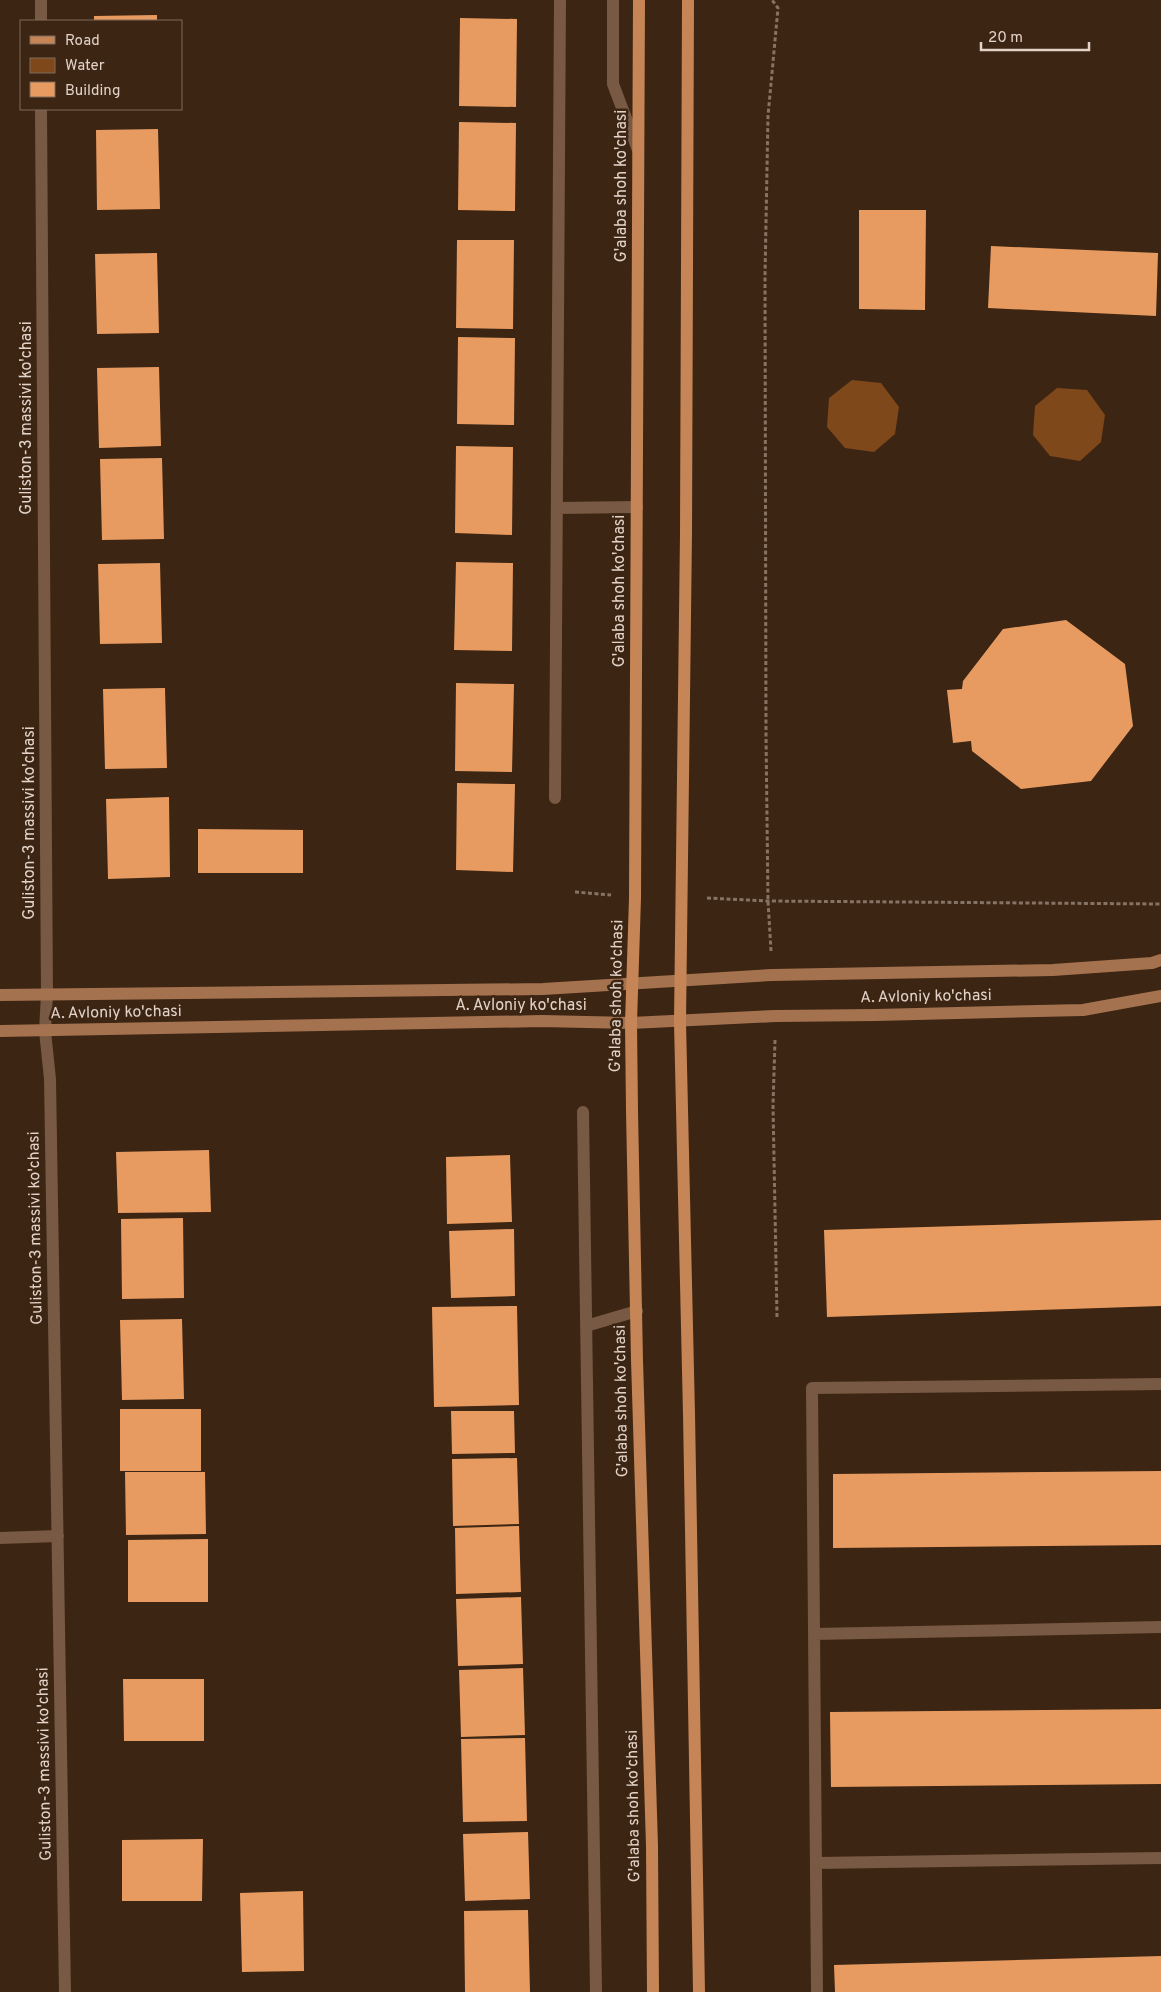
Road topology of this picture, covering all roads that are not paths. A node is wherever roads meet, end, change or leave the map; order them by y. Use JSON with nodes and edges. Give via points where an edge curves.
{"nodes":[{"id":1,"x":41,"y":0,"type":"edge"},
{"id":2,"x":560,"y":0,"type":"edge"},
{"id":3,"x":613,"y":0,"type":"edge"},
{"id":4,"x":640,"y":0,"type":"edge"},
{"id":5,"x":688,"y":0,"type":"edge"},
{"id":6,"x":41,"y":20,"type":"edge"},
{"id":7,"x":41,"y":110,"type":"edge"},
{"id":8,"x":639,"y":153,"type":"junction"},
{"id":9,"x":636,"y":507,"type":"junction"},
{"id":10,"x":557,"y":508,"type":"junction"},
{"id":11,"x":555,"y":798,"type":"dead end"},
{"id":12,"x":1161,"y":960,"type":"edge"},
{"id":13,"x":680,"y":980,"type":"junction"},
{"id":14,"x":632,"y":984,"type":"junction"},
{"id":15,"x":47,"y":994,"type":"junction"},
{"id":16,"x":0,"y":995,"type":"edge"},
{"id":17,"x":1161,"y":996,"type":"edge"},
{"id":18,"x":680,"y":1022,"type":"junction"},
{"id":19,"x":631,"y":1023,"type":"junction"},
{"id":20,"x":0,"y":1031,"type":"edge"},
{"id":21,"x":45,"y":1031,"type":"junction"},
{"id":22,"x":583,"y":1112,"type":"dead end"},
{"id":23,"x":637,"y":1310,"type":"junction"},
{"id":24,"x":586,"y":1326,"type":"junction"},
{"id":25,"x":1161,"y":1384,"type":"edge"},
{"id":26,"x":58,"y":1536,"type":"junction"},
{"id":27,"x":0,"y":1538,"type":"edge"},
{"id":28,"x":1161,"y":1627,"type":"edge"},
{"id":29,"x":814,"y":1634,"type":"junction"},
{"id":30,"x":1161,"y":1858,"type":"edge"},
{"id":31,"x":816,"y":1863,"type":"junction"},
{"id":32,"x":65,"y":1992,"type":"edge"},
{"id":33,"x":596,"y":1992,"type":"edge"},
{"id":34,"x":653,"y":1992,"type":"edge"},
{"id":35,"x":699,"y":1992,"type":"edge"},
{"id":36,"x":817,"y":1992,"type":"edge"}],
"edges":[{"from":1,"to":6,"type":"street"},
{"from":2,"to":10,"type":"street"},
{"from":3,"to":8,"type":"street","via":[[613,84]]},
{"from":4,"to":8,"type":"main road","name":"G'alaba shoh ko'chasi"},
{"from":5,"to":13,"type":"main road"},
{"from":7,"to":15,"type":"street","name":"Guliston-3 massivi ko'chasi"},
{"from":8,"to":9,"type":"main road","name":"G'alaba shoh ko'chasi"},
{"from":9,"to":10,"type":"street"},
{"from":9,"to":14,"type":"main road","name":"G'alaba shoh ko'chasi"},
{"from":10,"to":11,"type":"street"},
{"from":12,"to":13,"type":"street","name":"A. Avloniy ko'chasi","via":[[1053,970],[772,975]]},
{"from":13,"to":14,"type":"street","name":"A. Avloniy ko'chasi"},
{"from":13,"to":18,"type":"main road"},
{"from":14,"to":15,"type":"street","name":"A. Avloniy ko'chasi","via":[[542,989]]},
{"from":14,"to":19,"type":"main road","name":"G'alaba shoh ko'chasi"},
{"from":15,"to":16,"type":"street","name":"A. Avloniy ko'chasi"},
{"from":15,"to":21,"type":"street","name":"Guliston-3 massivi ko'chasi"},
{"from":17,"to":18,"type":"street","name":"A. Avloniy ko'chasi","via":[[1083,1010],[774,1016]]},
{"from":18,"to":19,"type":"street","name":"A. Avloniy ko'chasi"},
{"from":18,"to":35,"type":"main road"},
{"from":19,"to":21,"type":"street","name":"A. Avloniy ko'chasi","via":[[542,1021]]},
{"from":19,"to":23,"type":"main road","name":"G'alaba shoh ko'chasi"},
{"from":20,"to":21,"type":"street","name":"A. Avloniy ko'chasi"},
{"from":21,"to":26,"type":"street","name":"Guliston-3 massivi ko'chasi","via":[[50,1079]]},
{"from":22,"to":24,"type":"street"},
{"from":23,"to":24,"type":"street"},
{"from":23,"to":34,"type":"main road","name":"G'alaba shoh ko'chasi"},
{"from":24,"to":33,"type":"street"},
{"from":25,"to":29,"type":"street","via":[[812,1388]]},
{"from":26,"to":27,"type":"street"},
{"from":26,"to":32,"type":"street","name":"Guliston-3 massivi ko'chasi"},
{"from":28,"to":29,"type":"street"},
{"from":29,"to":31,"type":"street"},
{"from":30,"to":31,"type":"street"},
{"from":31,"to":36,"type":"street"}]}
